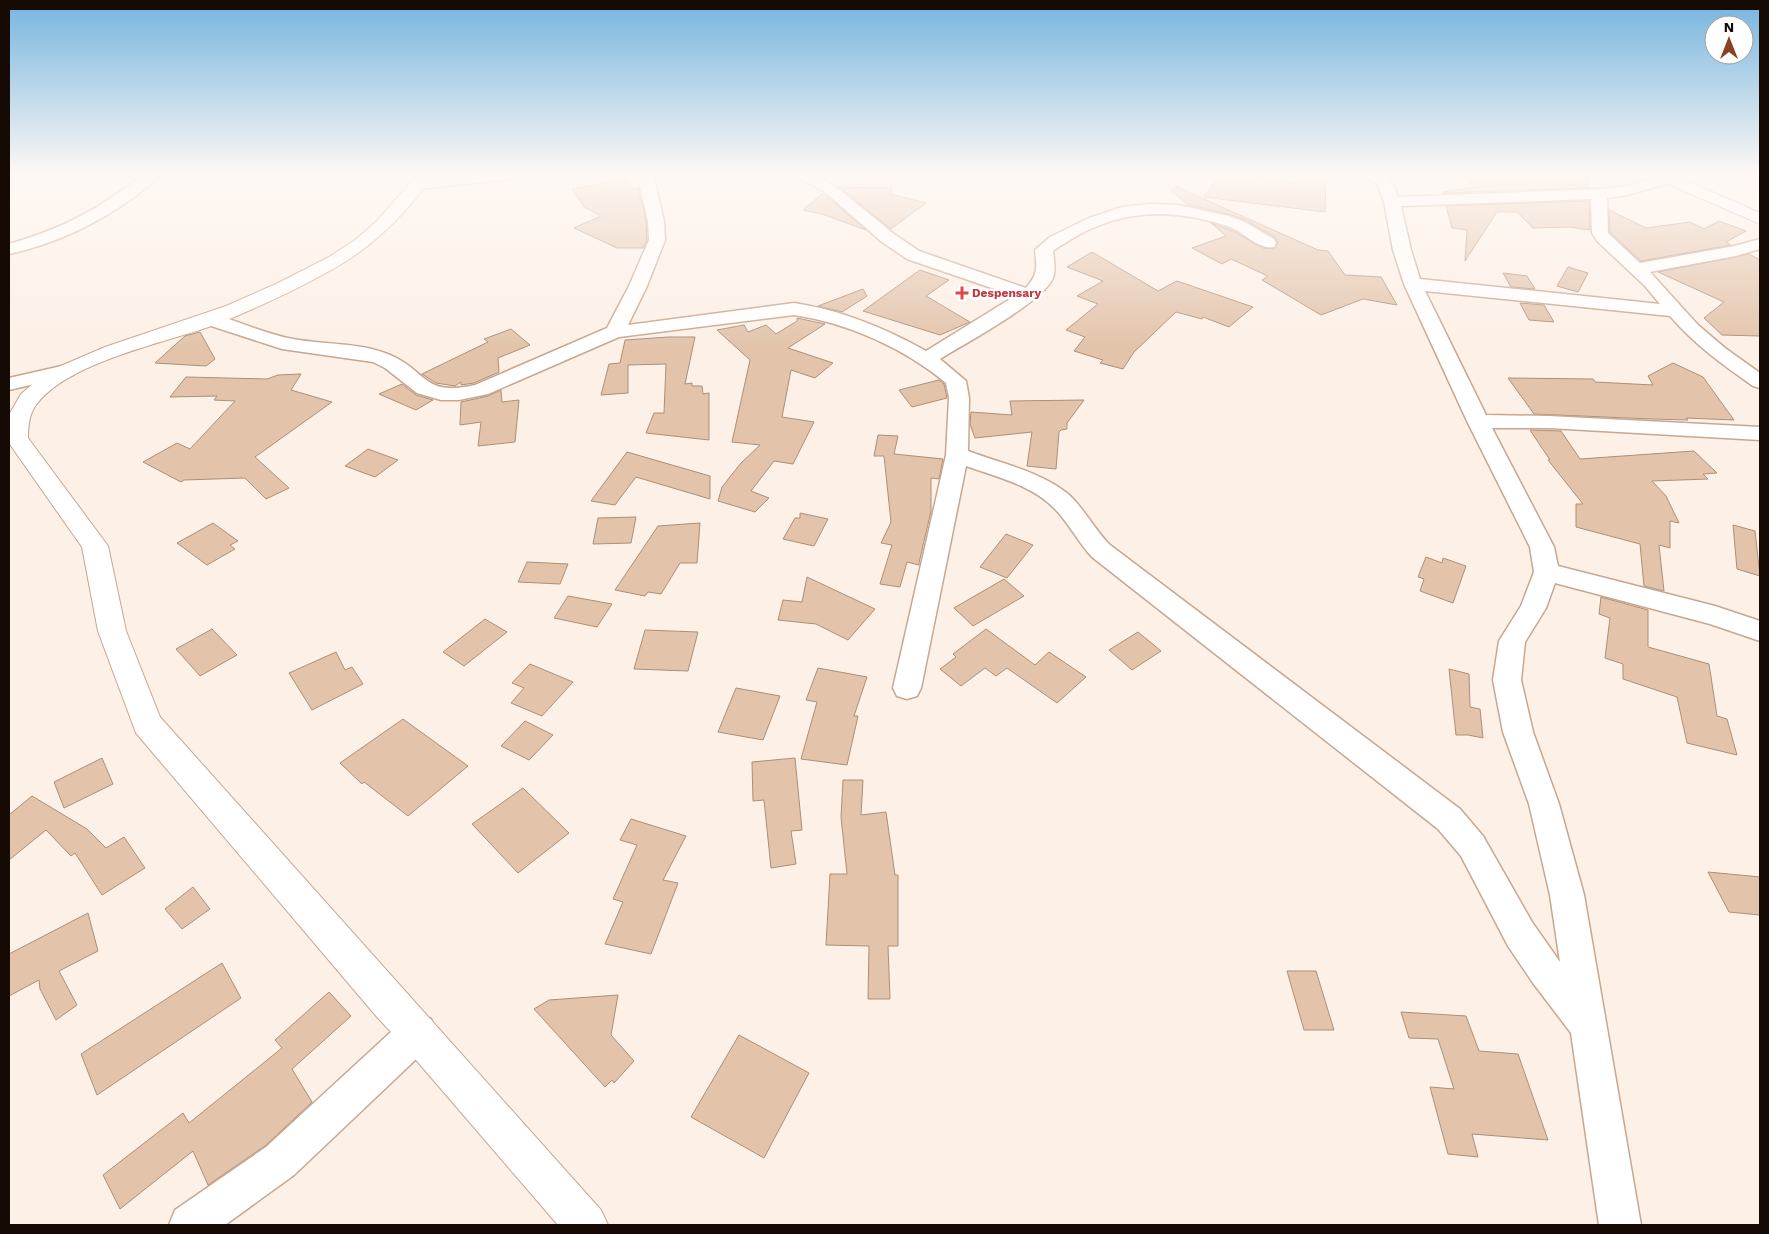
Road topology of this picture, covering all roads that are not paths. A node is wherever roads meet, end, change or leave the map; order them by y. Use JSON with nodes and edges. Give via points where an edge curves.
{"nodes":[{"id":1,"x":65,"y":232,"type":"edge"},
{"id":2,"x":375,"y":232,"type":"edge"},
{"id":3,"x":657,"y":232,"type":"edge"},
{"id":4,"x":881,"y":232,"type":"edge"},
{"id":5,"x":1072,"y":232,"type":"edge"},
{"id":6,"x":1249,"y":232,"type":"edge"},
{"id":7,"x":1398,"y":232,"type":"edge"},
{"id":8,"x":1600,"y":232,"type":"edge"},
{"id":9,"x":1268,"y":244,"type":"dead end"},
{"id":10,"x":1760,"y":244,"type":"edge"},
{"id":11,"x":9,"y":249,"type":"edge"},
{"id":12,"x":1637,"y":269,"type":"junction"},
{"id":13,"x":1413,"y":284,"type":"junction"},
{"id":14,"x":1030,"y":295,"type":"junction"},
{"id":15,"x":1675,"y":311,"type":"junction"},
{"id":16,"x":209,"y":319,"type":"junction"},
{"id":17,"x":615,"y":332,"type":"junction"},
{"id":18,"x":927,"y":359,"type":"junction"},
{"id":19,"x":66,"y":371,"type":"junction"},
{"id":20,"x":1760,"y":382,"type":"edge"},
{"id":21,"x":9,"y":384,"type":"edge"},
{"id":22,"x":1478,"y":421,"type":"junction"},
{"id":23,"x":1760,"y":433,"type":"edge"},
{"id":24,"x":957,"y":455,"type":"junction"},
{"id":25,"x":1547,"y":572,"type":"junction"},
{"id":26,"x":1760,"y":631,"type":"edge"},
{"id":27,"x":907,"y":688,"type":"dead end"},
{"id":28,"x":1590,"y":1029,"type":"junction"},
{"id":29,"x":418,"y":1032,"type":"junction"},
{"id":30,"x":190,"y":1225,"type":"edge"},
{"id":31,"x":586,"y":1225,"type":"edge"},
{"id":32,"x":1620,"y":1225,"type":"edge"}],
"edges":[{"from":1,"to":11,"type":"street"},
{"from":2,"to":16,"type":"street","via":[[308,276]]},
{"from":3,"to":17,"type":"street","via":[[657,240],[638,286]]},
{"from":4,"to":14,"type":"street","via":[[914,255]]},
{"from":5,"to":14,"type":"street","via":[[1051,242],[1044,250],[1044,278]]},
{"from":6,"to":9,"type":"street"},
{"from":7,"to":13,"type":"street"},
{"from":8,"to":12,"type":"street","via":[[1604,241]]},
{"from":10,"to":12,"type":"street"},
{"from":12,"to":15,"type":"street"},
{"from":13,"to":15,"type":"street"},
{"from":13,"to":22,"type":"street"},
{"from":14,"to":18,"type":"street"},
{"from":15,"to":20,"type":"street","via":[[1718,352]]},
{"from":16,"to":17,"type":"street","via":[[292,346],[377,356],[394,364],[420,387],[434,394],[447,395],[481,390]]},
{"from":16,"to":19,"type":"street"},
{"from":17,"to":18,"type":"street","via":[[794,309],[812,310],[884,337]]},
{"from":18,"to":24,"type":"street","via":[[956,381],[959,398]]},
{"from":19,"to":21,"type":"street"},
{"from":19,"to":29,"type":"street","via":[[28,399],[18,418],[17,438],[95,546],[112,631],[147,724]]},
{"from":22,"to":23,"type":"street"},
{"from":22,"to":25,"type":"street","via":[[1542,547]]},
{"from":24,"to":27,"type":"street"},
{"from":24,"to":28,"type":"street","via":[[1058,498],[1101,551],[1449,818],[1472,846],[1520,934]]},
{"from":25,"to":26,"type":"street"},
{"from":25,"to":28,"type":"street","via":[[1533,608],[1512,640],[1507,680],[1518,732],[1544,804],[1567,895]]},
{"from":28,"to":32,"type":"street"},
{"from":29,"to":30,"type":"street","via":[[280,1161]]},
{"from":29,"to":31,"type":"street"}]}
